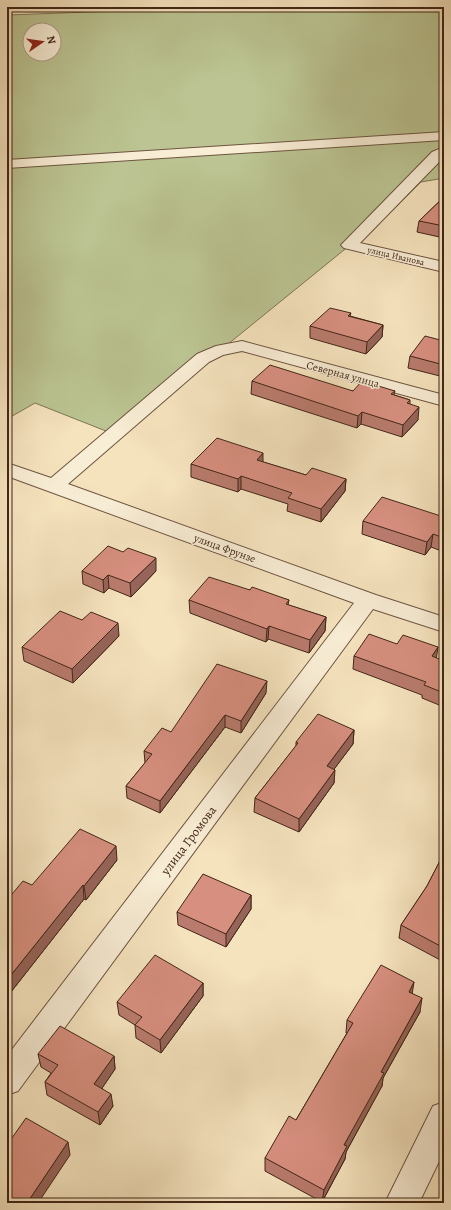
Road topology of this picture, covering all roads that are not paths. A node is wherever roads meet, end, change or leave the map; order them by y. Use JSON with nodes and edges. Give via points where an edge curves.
{"nodes":[{"id":1,"x":444,"y":136,"type":"edge"},
{"id":2,"x":442,"y":154,"type":"edge"},
{"id":3,"x":7,"y":164,"type":"edge"},
{"id":4,"x":444,"y":267,"type":"edge"},
{"id":5,"x":444,"y":401,"type":"edge"},
{"id":6,"x":7,"y":469,"type":"edge"},
{"id":7,"x":54,"y":486,"type":"junction"},
{"id":8,"x":368,"y":600,"type":"junction"},
{"id":9,"x":444,"y":625,"type":"edge"},
{"id":10,"x":7,"y":1081,"type":"edge"},
{"id":11,"x":444,"y":1117,"type":"edge"},
{"id":12,"x":402,"y":1203,"type":"edge"}],
"edges":[{"from":1,"to":3,"type":"street"},
{"from":2,"to":4,"type":"street","name":"улица Иванова","via":[[348,245]]},
{"from":5,"to":7,"type":"street","name":"Северная улица","via":[[242,346],[212,353],[203,358]]},
{"from":6,"to":7,"type":"street","name":"улица Фрунзе"},
{"from":7,"to":8,"type":"street","name":"улица Фрунзе"},
{"from":8,"to":9,"type":"street","name":"улица Фрунзе"},
{"from":8,"to":10,"type":"street","name":"улица Громова"},
{"from":11,"to":12,"type":"street"}]}
